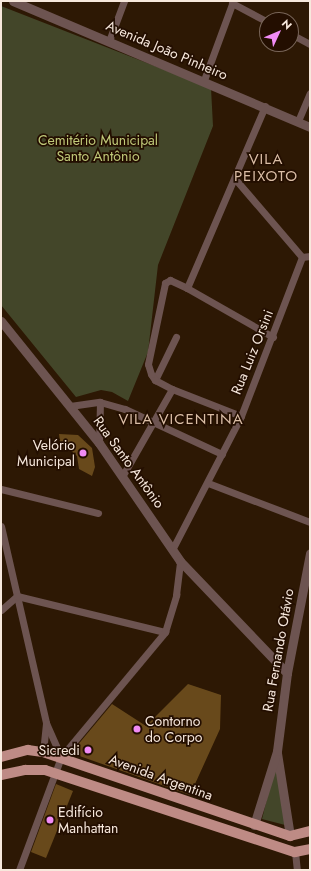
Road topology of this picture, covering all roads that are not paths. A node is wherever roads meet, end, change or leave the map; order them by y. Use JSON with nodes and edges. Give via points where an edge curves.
{"nodes":[{"id":1,"x":13,"y":1,"type":"edge"},
{"id":2,"x":124,"y":1,"type":"edge"},
{"id":3,"x":233,"y":2,"type":"edge"},
{"id":4,"x":259,"y":17,"type":"edge"},
{"id":5,"x":299,"y":38,"type":"edge"},
{"id":6,"x":109,"y":41,"type":"junction"},
{"id":7,"x":310,"y":44,"type":"edge"},
{"id":8,"x":204,"y":80,"type":"junction"},
{"id":9,"x":310,"y":93,"type":"edge"},
{"id":10,"x":265,"y":106,"type":"junction"},
{"id":11,"x":298,"y":121,"type":"junction"},
{"id":12,"x":310,"y":127,"type":"edge"},
{"id":13,"x":236,"y":180,"type":"junction"},
{"id":14,"x":310,"y":256,"type":"edge"},
{"id":15,"x":302,"y":257,"type":"junction"},
{"id":16,"x":188,"y":288,"type":"junction"},
{"id":17,"x":2,"y":326,"type":"edge"},
{"id":18,"x":176,"y":337,"type":"dead end"},
{"id":19,"x":273,"y":337,"type":"junction"},
{"id":20,"x":155,"y":380,"type":"junction"},
{"id":21,"x":172,"y":389,"type":"junction"},
{"id":22,"x":100,"y":402,"type":"junction"},
{"id":23,"x":70,"y":406,"type":"junction"},
{"id":24,"x":241,"y":416,"type":"junction"},
{"id":25,"x":155,"y":421,"type":"junction"},
{"id":26,"x":99,"y":443,"type":"junction"},
{"id":27,"x":222,"y":454,"type":"junction"},
{"id":28,"x":123,"y":475,"type":"junction"},
{"id":29,"x":208,"y":483,"type":"junction"},
{"id":30,"x":1,"y":489,"type":"edge"},
{"id":31,"x":98,"y":513,"type":"dead end"},
{"id":32,"x":310,"y":522,"type":"edge"},
{"id":33,"x":1,"y":526,"type":"edge"},
{"id":34,"x":172,"y":548,"type":"junction"},
{"id":35,"x":310,"y":553,"type":"edge"},
{"id":36,"x":180,"y":561,"type":"junction"},
{"id":37,"x":306,"y":590,"type":"edge"},
{"id":38,"x":17,"y":596,"type":"junction"},
{"id":39,"x":1,"y":610,"type":"edge"},
{"id":40,"x":165,"y":632,"type":"junction"},
{"id":41,"x":287,"y":673,"type":"junction"},
{"id":42,"x":46,"y":723,"type":"junction"},
{"id":43,"x":277,"y":751,"type":"junction"},
{"id":44,"x":43,"y":752,"type":"junction"},
{"id":45,"x":61,"y":756,"type":"junction"},
{"id":46,"x":1,"y":757,"type":"edge"},
{"id":47,"x":54,"y":772,"type":"junction"},
{"id":48,"x":1,"y":775,"type":"edge"},
{"id":49,"x":254,"y":825,"type":"junction"},
{"id":50,"x":310,"y":831,"type":"edge"},
{"id":51,"x":290,"y":836,"type":"junction"},
{"id":52,"x":310,"y":849,"type":"edge"},
{"id":53,"x":295,"y":852,"type":"junction"},
{"id":54,"x":19,"y":870,"type":"edge"},
{"id":55,"x":297,"y":870,"type":"edge"}],
"edges":[{"from":1,"to":6,"type":"street","name":"Avenida João Pinheiro"},
{"from":2,"to":6,"type":"street"},
{"from":3,"to":4,"type":"street"},
{"from":3,"to":8,"type":"street"},
{"from":5,"to":7,"type":"street"},
{"from":6,"to":8,"type":"street","name":"Avenida João Pinheiro"},
{"from":8,"to":10,"type":"street","name":"Avenida João Pinheiro"},
{"from":9,"to":11,"type":"street"},
{"from":10,"to":11,"type":"street","name":"Avenida João Pinheiro"},
{"from":10,"to":13,"type":"street"},
{"from":11,"to":12,"type":"street","name":"Avenida João Pinheiro"},
{"from":13,"to":15,"type":"street"},
{"from":13,"to":16,"type":"street"},
{"from":14,"to":15,"type":"street"},
{"from":15,"to":19,"type":"street","name":"Rua Luiz Orsini"},
{"from":16,"to":19,"type":"street"},
{"from":16,"to":20,"type":"street","via":[[170,280],[163,287],[148,364]]},
{"from":17,"to":23,"type":"street","name":"Rua Santo Antônio"},
{"from":18,"to":20,"type":"street"},
{"from":19,"to":24,"type":"street","name":"Rua Luiz Orsini"},
{"from":20,"to":21,"type":"street"},
{"from":21,"to":24,"type":"street"},
{"from":21,"to":25,"type":"street"},
{"from":22,"to":23,"type":"street"},
{"from":22,"to":25,"type":"street"},
{"from":22,"to":26,"type":"street"},
{"from":23,"to":26,"type":"street","name":"Rua Santo Antônio"},
{"from":24,"to":27,"type":"street","name":"Rua Luiz Orsini"},
{"from":25,"to":27,"type":"street"},
{"from":25,"to":28,"type":"street"},
{"from":26,"to":28,"type":"street","name":"Rua Santo Antônio"},
{"from":27,"to":29,"type":"street","name":"Rua Luiz Orsini"},
{"from":28,"to":34,"type":"street","name":"Rua Santo Antônio"},
{"from":29,"to":32,"type":"street"},
{"from":29,"to":34,"type":"street","name":"Rua Luiz Orsini"},
{"from":30,"to":31,"type":"street"},
{"from":33,"to":38,"type":"street"},
{"from":34,"to":36,"type":"street","name":"Rua Santo Antônio"},
{"from":35,"to":37,"type":"street","name":"Rua Fernando Otávio"},
{"from":36,"to":40,"type":"street","via":[[176,595]]},
{"from":36,"to":41,"type":"street","name":"Rua Santo Antônio"},
{"from":37,"to":41,"type":"street","name":"Rua Fernando Otávio"},
{"from":38,"to":39,"type":"street"},
{"from":38,"to":40,"type":"street"},
{"from":38,"to":42,"type":"street"},
{"from":40,"to":45,"type":"street"},
{"from":41,"to":43,"type":"street","name":"Rua Fernando Otávio"},
{"from":42,"to":44,"type":"street"},
{"from":42,"to":45,"type":"street"},
{"from":43,"to":49,"type":"street"},
{"from":43,"to":51,"type":"street"},
{"from":44,"to":45,"type":"main road","name":"Avenida Argentina"},
{"from":44,"to":46,"type":"main road","name":"Avenida Argentina","via":[[28,750]]},
{"from":45,"to":47,"type":"street"},
{"from":45,"to":49,"type":"main road","name":"Avenida Argentina"},
{"from":47,"to":48,"type":"main road","name":"Avenida Argentina","via":[[25,770]]},
{"from":47,"to":53,"type":"main road","name":"Avenida Argentina"},
{"from":47,"to":54,"type":"street"},
{"from":49,"to":51,"type":"main road","name":"Avenida Argentina"},
{"from":50,"to":51,"type":"main road"},
{"from":52,"to":53,"type":"main road","name":"Avenida Argentina"},
{"from":53,"to":55,"type":"street"}]}
